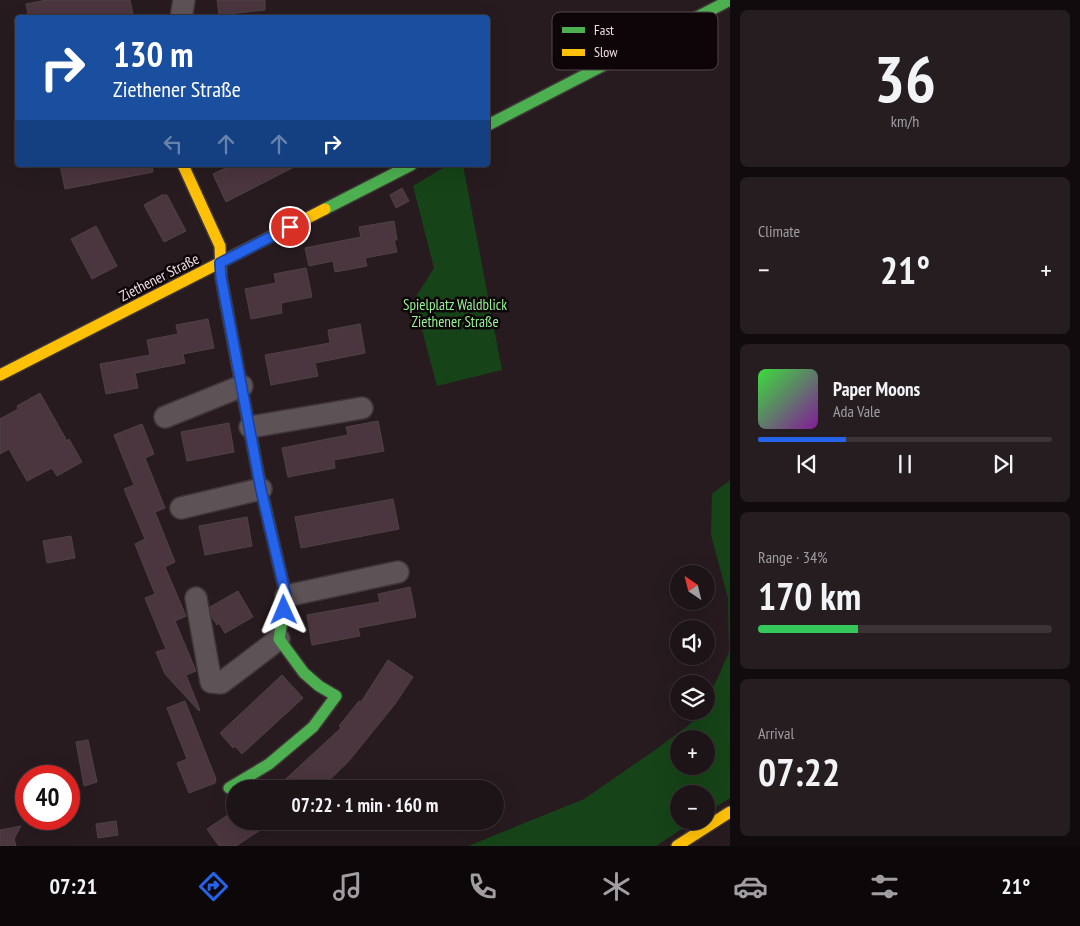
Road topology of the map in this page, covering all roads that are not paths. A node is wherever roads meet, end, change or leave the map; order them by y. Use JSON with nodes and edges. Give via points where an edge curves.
{"nodes":[{"id":1,"x":184,"y":0,"type":"edge"},
{"id":2,"x":730,"y":0,"type":"edge"},
{"id":3,"x":707,"y":12,"type":"edge"},
{"id":4,"x":182,"y":15,"type":"edge"},
{"id":5,"x":594,"y":70,"type":"edge"},
{"id":6,"x":490,"y":124,"type":"edge"},
{"id":7,"x":188,"y":167,"type":"edge"},
{"id":8,"x":407,"y":167,"type":"edge"},
{"id":9,"x":220,"y":263,"type":"junction"},
{"id":10,"x":0,"y":375,"type":"edge"},
{"id":11,"x":242,"y":386,"type":"junction"},
{"id":12,"x":362,"y":408,"type":"dead end"},
{"id":13,"x":165,"y":417,"type":"dead end"},
{"id":14,"x":250,"y":427,"type":"junction"},
{"id":15,"x":261,"y":490,"type":"junction"},
{"id":16,"x":181,"y":508,"type":"dead end"},
{"id":17,"x":398,"y":572,"type":"dead end"},
{"id":18,"x":286,"y":596,"type":"junction"},
{"id":19,"x":196,"y":598,"type":"dead end"},
{"id":20,"x":279,"y":639,"type":"junction"},
{"id":21,"x":242,"y":780,"type":"edge"},
{"id":22,"x":730,"y":812,"type":"edge"},
{"id":23,"x":677,"y":846,"type":"edge"}],
"edges":[{"from":1,"to":4,"type":"street"},
{"from":2,"to":3,"type":"street"},
{"from":5,"to":6,"type":"street"},
{"from":7,"to":9,"type":"street","via":[[220,246]]},
{"from":8,"to":9,"type":"street","name":"Ziethener Straße"},
{"from":9,"to":10,"type":"street","name":"Ziethener Straße"},
{"from":9,"to":11,"type":"street"},
{"from":11,"to":13,"type":"street"},
{"from":11,"to":14,"type":"street"},
{"from":12,"to":14,"type":"street"},
{"from":14,"to":15,"type":"street"},
{"from":15,"to":16,"type":"street"},
{"from":15,"to":18,"type":"street"},
{"from":17,"to":18,"type":"street"},
{"from":18,"to":20,"type":"street"},
{"from":19,"to":20,"type":"street","via":[[211,682],[221,683]]},
{"from":20,"to":21,"type":"street","via":[[304,673],[336,696],[313,727],[269,764]]},
{"from":22,"to":23,"type":"street"}]}
